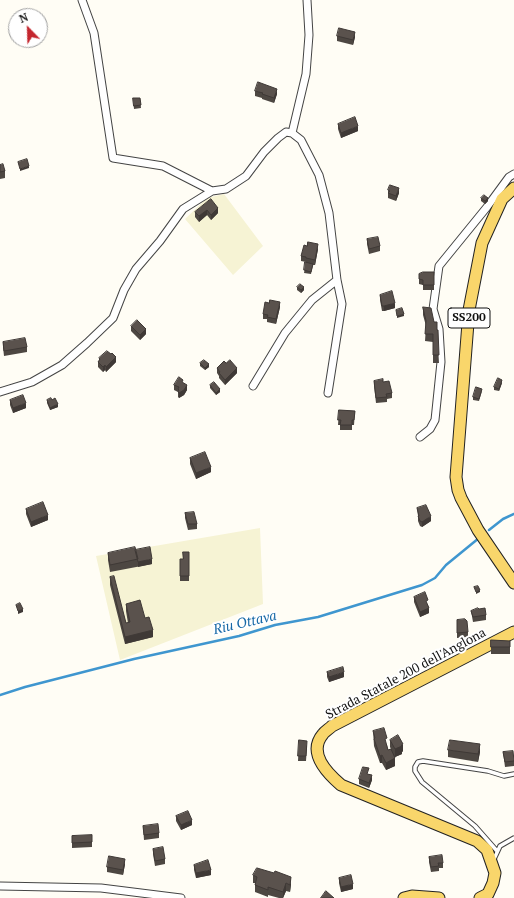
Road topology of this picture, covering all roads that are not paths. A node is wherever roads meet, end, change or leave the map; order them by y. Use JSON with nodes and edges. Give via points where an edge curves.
{"nodes":[{"id":1,"x":82,"y":0,"type":"edge"},
{"id":2,"x":307,"y":0,"type":"edge"},
{"id":3,"x":292,"y":133,"type":"junction"},
{"id":4,"x":514,"y":174,"type":"edge"},
{"id":5,"x":212,"y":191,"type":"junction"},
{"id":6,"x":513,"y":191,"type":"edge"},
{"id":7,"x":336,"y":280,"type":"junction"},
{"id":8,"x":253,"y":386,"type":"dead end"},
{"id":9,"x":0,"y":392,"type":"edge"},
{"id":10,"x":328,"y":393,"type":"dead end"},
{"id":11,"x":420,"y":437,"type":"dead end"},
{"id":12,"x":514,"y":583,"type":"edge"},
{"id":13,"x":514,"y":632,"type":"edge"},
{"id":14,"x":514,"y":774,"type":"edge"},
{"id":15,"x":514,"y":838,"type":"edge"},
{"id":16,"x":497,"y":851,"type":"junction"},
{"id":17,"x":492,"y":862,"type":"junction"},
{"id":18,"x":0,"y":886,"type":"edge"},
{"id":19,"x":181,"y":898,"type":"edge"},
{"id":20,"x":404,"y":898,"type":"edge"},
{"id":21,"x":439,"y":898,"type":"edge"},
{"id":22,"x":480,"y":898,"type":"edge"}],
"edges":[{"from":1,"to":5,"type":"street","via":[[94,33],[113,158],[163,166]]},
{"from":2,"to":3,"type":"street","via":[[309,36],[306,74]]},
{"from":3,"to":5,"type":"street","via":[[286,132],[278,138],[246,176],[226,189]]},
{"from":3,"to":7,"type":"street","via":[[301,140],[319,174],[329,213]]},
{"from":4,"to":11,"type":"street","via":[[439,266],[433,309],[439,329],[441,362],[435,420],[430,429]]},
{"from":5,"to":9,"type":"street","via":[[183,209],[136,269],[113,318],[87,343],[62,365],[32,382]]},
{"from":6,"to":12,"type":"main road","number":"SS200","via":[[502,199],[482,243],[469,310],[456,476],[461,498],[478,530]]},
{"from":7,"to":8,"type":"street","via":[[312,300],[285,333]]},
{"from":7,"to":10,"type":"street","via":[[342,304]]},
{"from":13,"to":17,"type":"main road","name":"Strada Statale 200 dell'Anglona","via":[[332,726],[322,735],[318,744],[317,755],[322,765],[341,785],[477,841],[487,850]]},
{"from":14,"to":16,"type":"lane","via":[[504,776],[488,771],[423,761],[418,762],[415,767],[422,782],[475,826]]},
{"from":15,"to":16,"type":"lane","via":[[500,846]]},
{"from":16,"to":17,"type":"lane"},
{"from":17,"to":22,"type":"main road","name":"Strada Statale 200 dell'Anglona","via":[[496,873],[493,883],[488,894]]},
{"from":18,"to":19,"type":"street","via":[[101,888]]},
{"from":20,"to":21,"type":"main road"}]}
